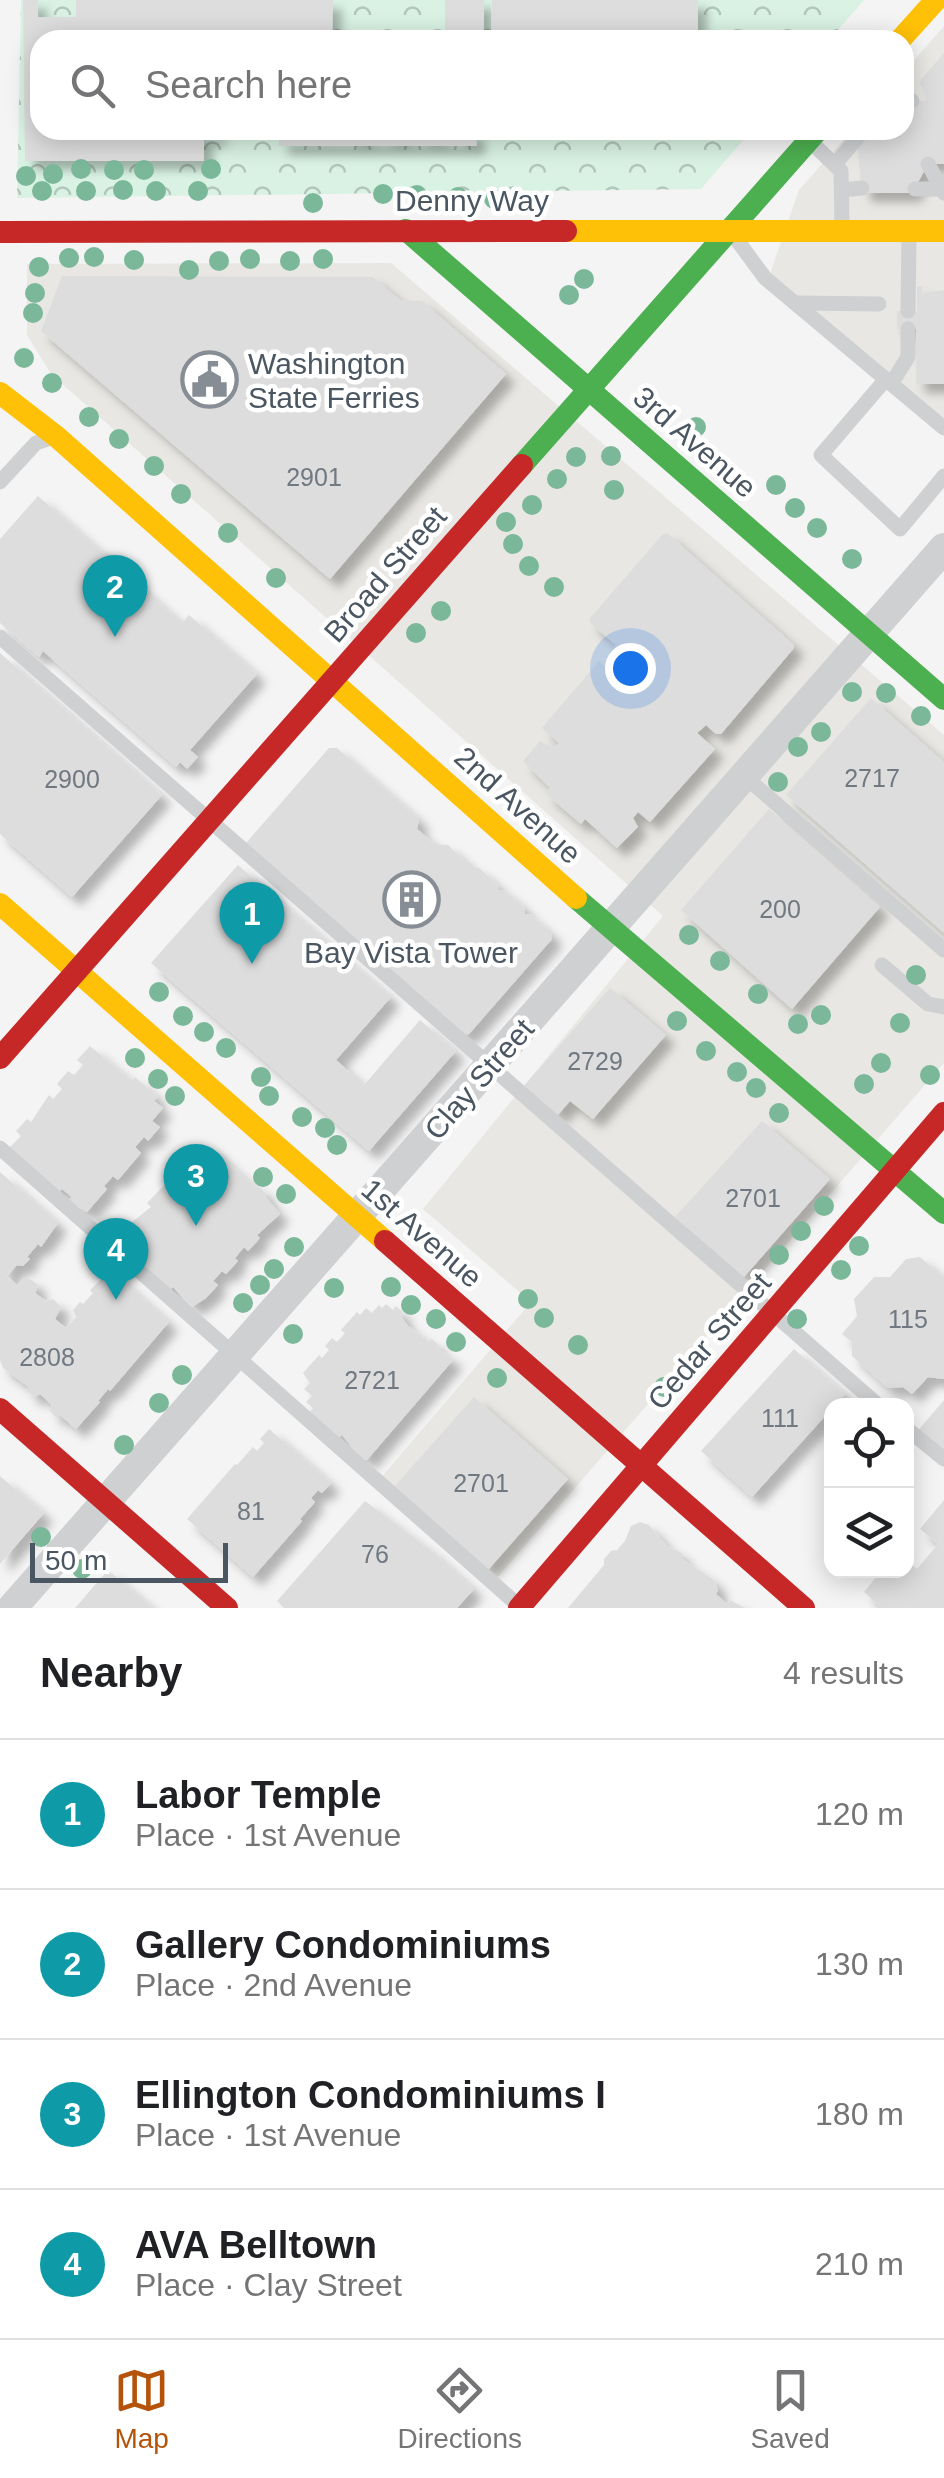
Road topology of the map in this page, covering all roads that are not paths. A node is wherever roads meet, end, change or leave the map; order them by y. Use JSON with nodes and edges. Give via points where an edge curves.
{"nodes":[{"id":1,"x":935,"y":11,"type":"edge"},
{"id":2,"x":912,"y":30,"type":"edge"},
{"id":3,"x":808,"y":140,"type":"edge"},
{"id":4,"x":817,"y":140,"type":"edge"},
{"id":5,"x":857,"y":140,"type":"edge"},
{"id":6,"x":928,"y":164,"type":"dead end"},
{"id":7,"x":838,"y":167,"type":"junction"},
{"id":8,"x":860,"y":170,"type":"dead end"},
{"id":9,"x":862,"y":188,"type":"dead end"},
{"id":10,"x":914,"y":189,"type":"dead end"},
{"id":11,"x":842,"y":190,"type":"junction"},
{"id":12,"x":943,"y":194,"type":"edge"},
{"id":13,"x":728,"y":229,"type":"junction"},
{"id":14,"x":406,"y":230,"type":"junction"},
{"id":15,"x":842,"y":230,"type":"junction"},
{"id":16,"x":909,"y":230,"type":"junction"},
{"id":17,"x":943,"y":231,"type":"edge"},
{"id":18,"x":0,"y":232,"type":"edge"},
{"id":19,"x":796,"y":303,"type":"junction"},
{"id":20,"x":879,"y":304,"type":"dead end"},
{"id":21,"x":908,"y":312,"type":"dead end"},
{"id":22,"x":908,"y":329,"type":"dead end"},
{"id":23,"x":0,"y":376,"type":"edge"},
{"id":24,"x":889,"y":382,"type":"junction"},
{"id":25,"x":588,"y":388,"type":"junction"},
{"id":26,"x":0,"y":394,"type":"edge"},
{"id":27,"x":944,"y":428,"type":"edge"},
{"id":28,"x":57,"y":437,"type":"junction"},
{"id":29,"x":944,"y":476,"type":"edge"},
{"id":30,"x":0,"y":482,"type":"edge"},
{"id":31,"x":944,"y":548,"type":"edge"},
{"id":32,"x":868,"y":633,"type":"junction"},
{"id":33,"x":0,"y":637,"type":"edge"},
{"id":34,"x":333,"y":679,"type":"junction"},
{"id":35,"x":944,"y":698,"type":"edge"},
{"id":36,"x":742,"y":774,"type":"junction"},
{"id":37,"x":209,"y":820,"type":"junction"},
{"id":38,"x":0,"y":904,"type":"edge"},
{"id":39,"x":610,"y":928,"type":"junction"},
{"id":40,"x":944,"y":950,"type":"edge"},
{"id":41,"x":882,"y":964,"type":"dead end"},
{"id":42,"x":77,"y":971,"type":"junction"},
{"id":43,"x":944,"y":1008,"type":"edge"},
{"id":44,"x":0,"y":1058,"type":"edge"},
{"id":45,"x":488,"y":1066,"type":"junction"},
{"id":46,"x":944,"y":1113,"type":"edge"},
{"id":47,"x":0,"y":1148,"type":"edge"},
{"id":48,"x":894,"y":1170,"type":"junction"},
{"id":49,"x":944,"y":1213,"type":"edge"},
{"id":50,"x":360,"y":1218,"type":"junction"},
{"id":51,"x":772,"y":1313,"type":"junction"},
{"id":52,"x":235,"y":1358,"type":"junction"},
{"id":53,"x":870,"y":1398,"type":"edge"},
{"id":54,"x":0,"y":1409,"type":"edge"},
{"id":55,"x":914,"y":1435,"type":"edge"},
{"id":56,"x":944,"y":1460,"type":"edge"},
{"id":57,"x":642,"y":1466,"type":"junction"},
{"id":58,"x":106,"y":1502,"type":"junction"},
{"id":59,"x":12,"y":1608,"type":"edge"},
{"id":60,"x":227,"y":1608,"type":"edge"},
{"id":61,"x":520,"y":1608,"type":"edge"},
{"id":62,"x":804,"y":1608,"type":"edge"}],
"edges":[{"from":1,"to":2,"type":"main road"},
{"from":3,"to":13,"type":"main road","name":"Broad Street"},
{"from":4,"to":7,"type":"lane"},
{"from":5,"to":7,"type":"lane"},
{"from":6,"to":12,"type":"lane"},
{"from":7,"to":8,"type":"lane"},
{"from":7,"to":11,"type":"lane"},
{"from":9,"to":11,"type":"lane"},
{"from":10,"to":12,"type":"lane"},
{"from":11,"to":15,"type":"lane"},
{"from":12,"to":17,"type":"lane"},
{"from":13,"to":14,"type":"main road","name":"Denny Way"},
{"from":13,"to":15,"type":"main road","name":"Denny Way"},
{"from":13,"to":19,"type":"lane","via":[[765,278]]},
{"from":13,"to":25,"type":"main road","name":"Broad Street"},
{"from":14,"to":18,"type":"main road","name":"Denny Way"},
{"from":14,"to":25,"type":"main road","name":"3rd Avenue"},
{"from":15,"to":16,"type":"main road","name":"Denny Way"},
{"from":16,"to":17,"type":"main road","name":"Denny Way"},
{"from":16,"to":21,"type":"lane"},
{"from":19,"to":20,"type":"lane"},
{"from":19,"to":24,"type":"lane"},
{"from":22,"to":24,"type":"lane","via":[[908,357]]},
{"from":23,"to":28,"type":"main road","name":"2nd Avenue"},
{"from":24,"to":27,"type":"lane"},
{"from":24,"to":29,"type":"lane","via":[[821,455],[900,528]]},
{"from":25,"to":32,"type":"main road","name":"3rd Avenue"},
{"from":25,"to":34,"type":"main road","name":"Broad Street"},
{"from":26,"to":28,"type":"main road","name":"2nd Avenue"},
{"from":28,"to":30,"type":"lane","via":[[36,442]]},
{"from":28,"to":34,"type":"main road","name":"2nd Avenue"},
{"from":31,"to":32,"type":"street","name":"Clay Street"},
{"from":32,"to":35,"type":"main road","name":"3rd Avenue"},
{"from":32,"to":36,"type":"street","name":"Clay Street"},
{"from":33,"to":37,"type":"lane"},
{"from":34,"to":37,"type":"main road","name":"Broad Street"},
{"from":34,"to":39,"type":"main road","name":"2nd Avenue"},
{"from":36,"to":39,"type":"street","name":"Clay Street"},
{"from":36,"to":40,"type":"lane"},
{"from":37,"to":42,"type":"main road","name":"Broad Street"},
{"from":37,"to":45,"type":"lane"},
{"from":38,"to":42,"type":"main road","name":"1st Avenue"},
{"from":39,"to":45,"type":"street","name":"Clay Street"},
{"from":39,"to":48,"type":"main road","name":"2nd Avenue"},
{"from":41,"to":43,"type":"lane","via":[[928,1004]]},
{"from":42,"to":44,"type":"main road","name":"Broad Street"},
{"from":42,"to":50,"type":"main road","name":"1st Avenue"},
{"from":45,"to":50,"type":"street","name":"Clay Street"},
{"from":45,"to":51,"type":"lane"},
{"from":46,"to":48,"type":"main road","name":"Cedar Street"},
{"from":47,"to":52,"type":"lane"},
{"from":48,"to":49,"type":"main road","name":"2nd Avenue"},
{"from":48,"to":51,"type":"main road","name":"Cedar Street"},
{"from":50,"to":52,"type":"street","name":"Clay Street"},
{"from":50,"to":57,"type":"main road","name":"1st Avenue"},
{"from":51,"to":53,"type":"lane"},
{"from":51,"to":57,"type":"main road","name":"Cedar Street"},
{"from":52,"to":58,"type":"street","name":"Clay Street"},
{"from":52,"to":61,"type":"lane"},
{"from":54,"to":58,"type":"main road"},
{"from":55,"to":56,"type":"lane"},
{"from":57,"to":61,"type":"main road","name":"Cedar Street"},
{"from":57,"to":62,"type":"main road","name":"1st Avenue"},
{"from":58,"to":59,"type":"street","name":"Clay Street"},
{"from":58,"to":60,"type":"main road"}]}
